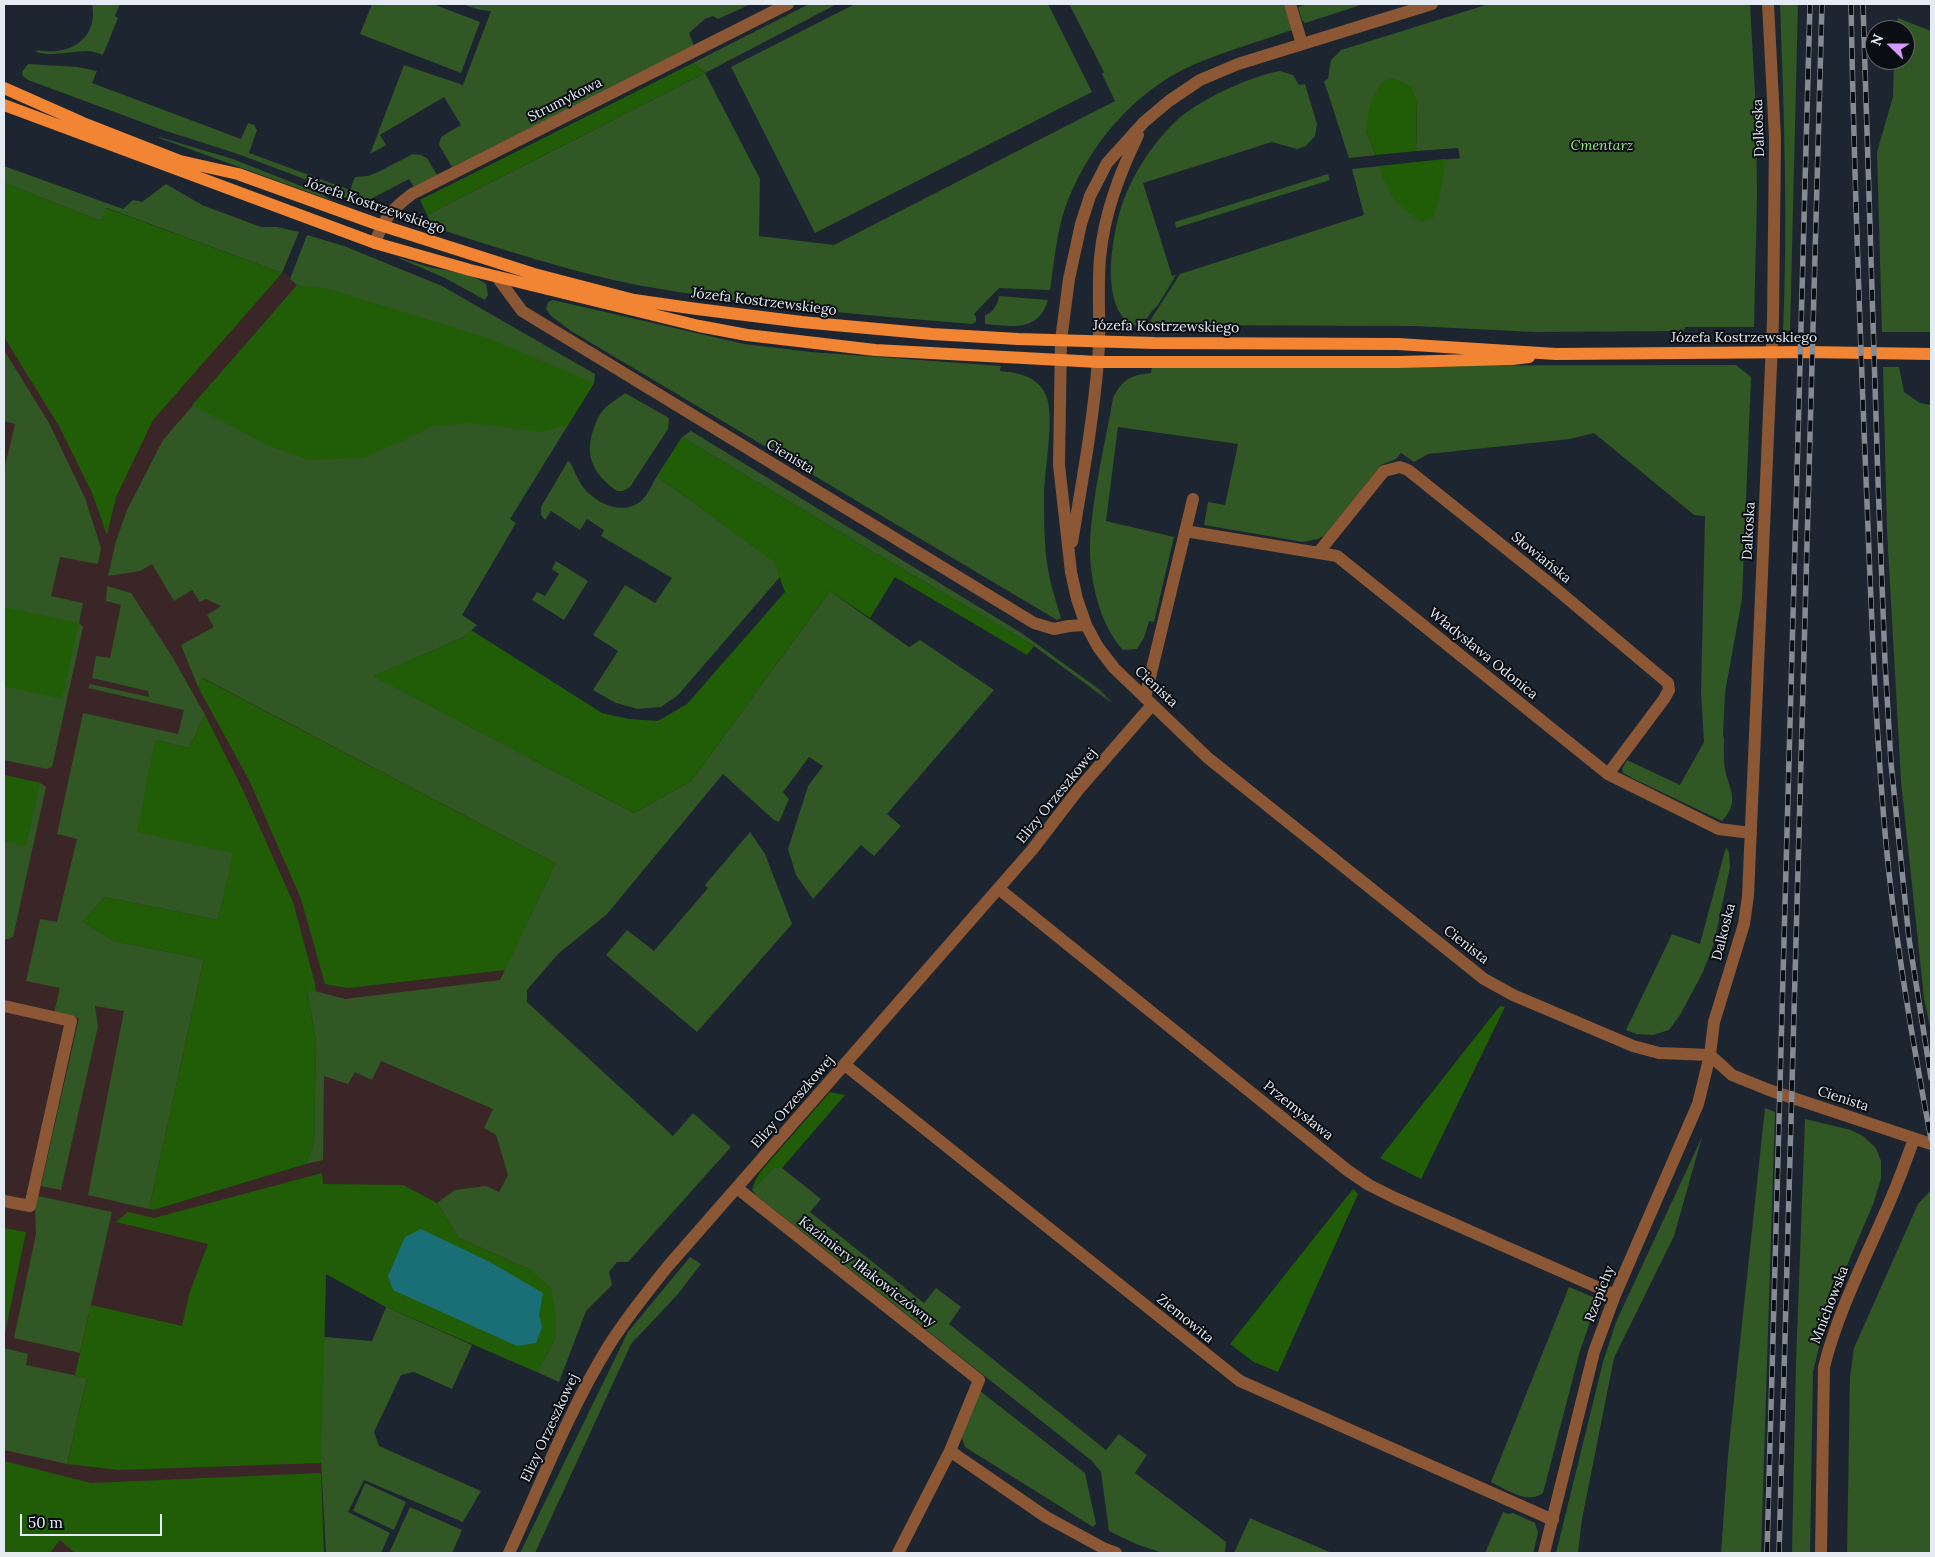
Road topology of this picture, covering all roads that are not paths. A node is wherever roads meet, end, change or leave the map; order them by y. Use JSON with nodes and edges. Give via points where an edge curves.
{"nodes":[{"id":1,"x":788,"y":4,"type":"edge"},
{"id":2,"x":1290,"y":4,"type":"edge"},
{"id":3,"x":1432,"y":4,"type":"edge"},
{"id":4,"x":1768,"y":4,"type":"edge"},
{"id":5,"x":1302,"y":44,"type":"junction"},
{"id":6,"x":4,"y":88,"type":"edge"},
{"id":7,"x":4,"y":105,"type":"edge"},
{"id":8,"x":1144,"y":122,"type":"junction"},
{"id":9,"x":381,"y":225,"type":"junction"},
{"id":10,"x":375,"y":243,"type":"junction"},
{"id":11,"x":497,"y":277,"type":"junction"},
{"id":12,"x":1061,"y":340,"type":"junction"},
{"id":13,"x":1100,"y":341,"type":"junction"},
{"id":14,"x":1556,"y":354,"type":"junction"},
{"id":15,"x":1931,"y":354,"type":"edge"},
{"id":16,"x":1061,"y":360,"type":"junction"},
{"id":17,"x":1098,"y":362,"type":"junction"},
{"id":18,"x":1193,"y":499,"type":"dead end"},
{"id":19,"x":1185,"y":531,"type":"junction"},
{"id":20,"x":1318,"y":553,"type":"junction"},
{"id":21,"x":1070,"y":557,"type":"junction"},
{"id":22,"x":1086,"y":625,"type":"junction"},
{"id":23,"x":1149,"y":702,"type":"junction"},
{"id":24,"x":1608,"y":774,"type":"junction"},
{"id":25,"x":1751,"y":833,"type":"junction"},
{"id":26,"x":999,"y":889,"type":"junction"},
{"id":27,"x":4,"y":1006,"type":"edge"},
{"id":28,"x":1710,"y":1055,"type":"junction"},
{"id":29,"x":845,"y":1065,"type":"junction"},
{"id":30,"x":1914,"y":1139,"type":"junction"},
{"id":31,"x":1931,"y":1144,"type":"edge"},
{"id":32,"x":737,"y":1188,"type":"junction"},
{"id":33,"x":4,"y":1201,"type":"edge"},
{"id":34,"x":1615,"y":1295,"type":"junction"},
{"id":35,"x":950,"y":1451,"type":"junction"},
{"id":36,"x":1553,"y":1520,"type":"junction"},
{"id":37,"x":509,"y":1553,"type":"edge"},
{"id":38,"x":898,"y":1553,"type":"edge"},
{"id":39,"x":1116,"y":1553,"type":"edge"},
{"id":40,"x":1544,"y":1553,"type":"edge"},
{"id":41,"x":1821,"y":1553,"type":"edge"}],
"edges":[{"from":1,"to":9,"type":"street","name":"Strumykowa","via":[[412,194],[396,205]]},
{"from":2,"to":5,"type":"street"},
{"from":3,"to":5,"type":"street","name":"Cienista"},
{"from":4,"to":25,"type":"street","name":"Dalkoska","via":[[1776,138],[1773,320]]},
{"from":5,"to":8,"type":"street","name":"Cienista","via":[[1200,80]]},
{"from":6,"to":9,"type":"main road","name":"Józefa Kostrzewskiego","via":[[180,161],[238,174]]},
{"from":7,"to":10,"type":"main road","name":"Józefa Kostrzewskiego"},
{"from":8,"to":12,"type":"street","name":"Cienista","via":[[1108,162],[1090,196],[1074,254]]},
{"from":8,"to":13,"type":"street","name":"Cienista","via":[[1122,168],[1104,226],[1100,260]]},
{"from":9,"to":10,"type":"street","name":"Strumykowa"},
{"from":9,"to":12,"type":"main road","name":"Józefa Kostrzewskiego","via":[[534,274],[634,300],[802,322],[932,334]]},
{"from":10,"to":11,"type":"main road","name":"Józefa Kostrzewskiego"},
{"from":11,"to":16,"type":"main road","name":"Józefa Kostrzewskiego","via":[[747,335],[875,350]]},
{"from":11,"to":22,"type":"street","name":"Cienista","via":[[522,311],[1034,623],[1054,629]]},
{"from":12,"to":13,"type":"main road","name":"Józefa Kostrzewskiego"},
{"from":12,"to":16,"type":"street","name":"Cienista"},
{"from":13,"to":14,"type":"main road","name":"Józefa Kostrzewskiego","via":[[1398,344]]},
{"from":13,"to":17,"type":"street","name":"Cienista"},
{"from":14,"to":15,"type":"main road","name":"Józefa Kostrzewskiego"},
{"from":14,"to":17,"type":"main road","name":"Józefa Kostrzewskiego","via":[[1512,359],[1398,362]]},
{"from":16,"to":17,"type":"main road","name":"Józefa Kostrzewskiego"},
{"from":16,"to":21,"type":"street","name":"Cienista","via":[[1059,465]]},
{"from":17,"to":21,"type":"street","name":"Cienista"},
{"from":18,"to":19,"type":"street"},
{"from":19,"to":20,"type":"street","name":"Władysława Odonica"},
{"from":19,"to":23,"type":"street"},
{"from":20,"to":24,"type":"street","name":"Władysława Odonica","via":[[1338,556]]},
{"from":20,"to":24,"type":"street","name":"Słowiańska","via":[[1384,471],[1400,467],[1408,470],[1668,683],[1669,690],[1664,699]]},
{"from":21,"to":22,"type":"street","name":"Cienista","via":[[1077,599]]},
{"from":22,"to":23,"type":"street","name":"Cienista","via":[[1114,668]]},
{"from":23,"to":26,"type":"street","name":"Elizy Orzeszkowej"},
{"from":23,"to":28,"type":"street","name":"Cienista","via":[[1208,758],[1484,979],[1512,995],[1633,1046],[1659,1052]]},
{"from":24,"to":25,"type":"street","name":"Władysława Odonica","via":[[1719,829]]},
{"from":25,"to":28,"type":"street","name":"Dalkoska","via":[[1744,924],[1714,1022]]},
{"from":26,"to":29,"type":"street","name":"Elizy Orzeszkowej"},
{"from":26,"to":34,"type":"street","name":"Przemysława","via":[[1369,1185]]},
{"from":27,"to":33,"type":"street","via":[[72,1021],[30,1206]]},
{"from":28,"to":30,"type":"street","name":"Cienista","via":[[1741,1079]]},
{"from":28,"to":34,"type":"street","name":"Rzepichy","via":[[1698,1104]]},
{"from":29,"to":32,"type":"street","name":"Elizy Orzeszkowej"},
{"from":29,"to":36,"type":"street","name":"Ziemowita","via":[[1240,1381]]},
{"from":30,"to":31,"type":"street","name":"Cienista"},
{"from":30,"to":41,"type":"street","name":"Mnichowska","via":[[1896,1189],[1842,1308],[1824,1366]]},
{"from":32,"to":35,"type":"street","name":"Kazimiery Iłłakowiczówny","via":[[979,1380]]},
{"from":32,"to":37,"type":"street","name":"Elizy Orzeszkowej","via":[[646,1293],[608,1346],[574,1410]]},
{"from":34,"to":36,"type":"street","name":"Rzepichy","via":[[1594,1352]]},
{"from":35,"to":38,"type":"street"},
{"from":35,"to":39,"type":"street","via":[[1046,1517]]},
{"from":36,"to":40,"type":"street","name":"Rzepichy"}]}
